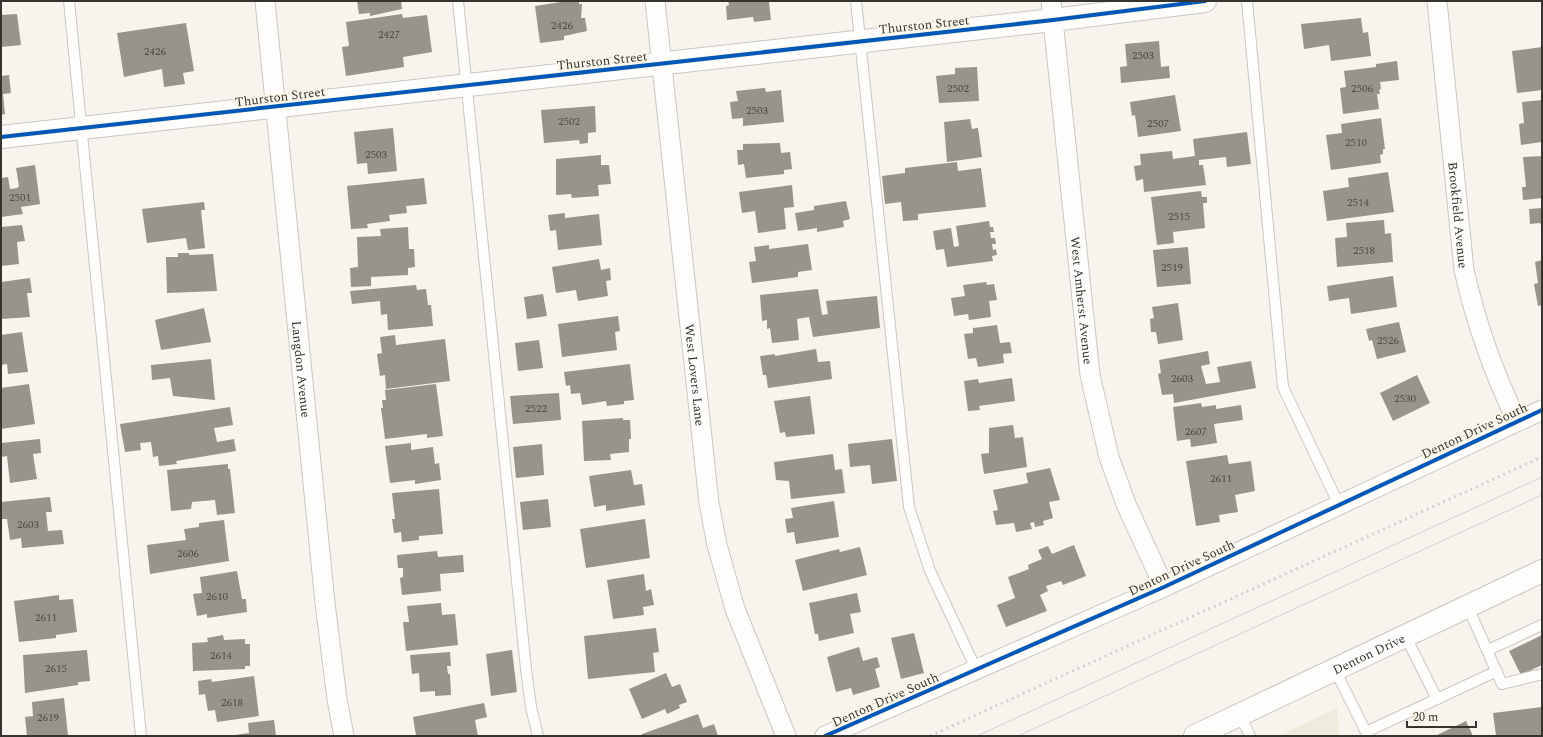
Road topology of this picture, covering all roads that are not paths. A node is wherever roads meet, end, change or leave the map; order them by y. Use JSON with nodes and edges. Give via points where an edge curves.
{"nodes":[{"id":1,"x":69,"y":1,"type":"edge"},
{"id":2,"x":265,"y":1,"type":"edge"},
{"id":3,"x":458,"y":1,"type":"edge"},
{"id":4,"x":655,"y":1,"type":"edge"},
{"id":5,"x":856,"y":1,"type":"edge"},
{"id":6,"x":1205,"y":1,"type":"edge"},
{"id":7,"x":1247,"y":1,"type":"edge"},
{"id":8,"x":1437,"y":1,"type":"edge"},
{"id":9,"x":1052,"y":11,"type":"edge"},
{"id":10,"x":860,"y":41,"type":"junction"},
{"id":11,"x":662,"y":63,"type":"junction"},
{"id":12,"x":467,"y":85,"type":"junction"},
{"id":13,"x":276,"y":107,"type":"junction"},
{"id":14,"x":82,"y":129,"type":"junction"},
{"id":15,"x":1,"y":137,"type":"edge"},
{"id":16,"x":1542,"y":410,"type":"edge"},
{"id":17,"x":1517,"y":421,"type":"junction"},
{"id":18,"x":1339,"y":505,"type":"junction"},
{"id":19,"x":1542,"y":571,"type":"edge"},
{"id":20,"x":1164,"y":587,"type":"junction"},
{"id":21,"x":1467,"y":605,"type":"junction"},
{"id":22,"x":1542,"y":625,"type":"edge"},
{"id":23,"x":1405,"y":635,"type":"junction"},
{"id":24,"x":1488,"y":650,"type":"junction"},
{"id":25,"x":976,"y":669,"type":"junction"},
{"id":26,"x":1335,"y":670,"type":"junction"},
{"id":27,"x":1497,"y":671,"type":"junction"},
{"id":28,"x":1542,"y":674,"type":"edge"},
{"id":29,"x":1437,"y":699,"type":"junction"},
{"id":30,"x":1240,"y":715,"type":"junction"},
{"id":31,"x":141,"y":736,"type":"edge"},
{"id":32,"x":344,"y":736,"type":"edge"},
{"id":33,"x":538,"y":736,"type":"edge"},
{"id":34,"x":786,"y":736,"type":"edge"},
{"id":35,"x":825,"y":736,"type":"edge"},
{"id":36,"x":1195,"y":736,"type":"edge"},
{"id":37,"x":1250,"y":736,"type":"edge"}],
"edges":[{"from":1,"to":14,"type":"lane"},
{"from":2,"to":13,"type":"street","name":"Langdon Avenue"},
{"from":3,"to":12,"type":"lane"},
{"from":4,"to":11,"type":"street","name":"West Lovers Lane"},
{"from":5,"to":10,"type":"lane"},
{"from":6,"to":9,"type":"street","name":"Thurston Street"},
{"from":7,"to":18,"type":"lane","via":[[1283,387]]},
{"from":8,"to":17,"type":"street","name":"Brookfield Avenue","via":[[1464,270],[1474,313],[1489,358]]},
{"from":9,"to":10,"type":"street","name":"Thurston Street"},
{"from":9,"to":20,"type":"street","name":"West Amherst Avenue","via":[[1090,375],[1109,456],[1129,511]]},
{"from":10,"to":11,"type":"street","name":"Thurston Street"},
{"from":10,"to":25,"type":"lane","via":[[909,507],[930,571]]},
{"from":11,"to":12,"type":"street","name":"Thurston Street"},
{"from":11,"to":34,"type":"street","name":"West Lovers Lane","via":[[708,487],[716,538],[735,609]]},
{"from":12,"to":13,"type":"street","name":"Thurston Street"},
{"from":12,"to":33,"type":"lane","via":[[526,670]]},
{"from":13,"to":14,"type":"street","name":"Thurston Street"},
{"from":13,"to":32,"type":"street","name":"Langdon Avenue","via":[[325,603]]},
{"from":14,"to":15,"type":"street","name":"Thurston Street"},
{"from":14,"to":31,"type":"lane"},
{"from":16,"to":17,"type":"street","name":"Denton Drive South"},
{"from":17,"to":18,"type":"street","name":"Denton Drive South"},
{"from":18,"to":20,"type":"street","name":"Denton Drive South"},
{"from":19,"to":21,"type":"street","name":"Denton Drive"},
{"from":20,"to":25,"type":"street","name":"Denton Drive South"},
{"from":21,"to":23,"type":"street","name":"Denton Drive"},
{"from":21,"to":24,"type":"lane"},
{"from":22,"to":24,"type":"lane","via":[[1530,636]]},
{"from":23,"to":26,"type":"street","name":"Denton Drive"},
{"from":23,"to":29,"type":"lane"},
{"from":24,"to":27,"type":"lane"},
{"from":25,"to":35,"type":"street","name":"Denton Drive South"},
{"from":26,"to":29,"type":"lane","via":[[1366,732]]},
{"from":26,"to":30,"type":"street","name":"Denton Drive"},
{"from":27,"to":28,"type":"lane","via":[[1502,684]]},
{"from":27,"to":29,"type":"lane"},
{"from":30,"to":36,"type":"street","name":"Denton Drive"},
{"from":30,"to":37,"type":"lane"}]}
